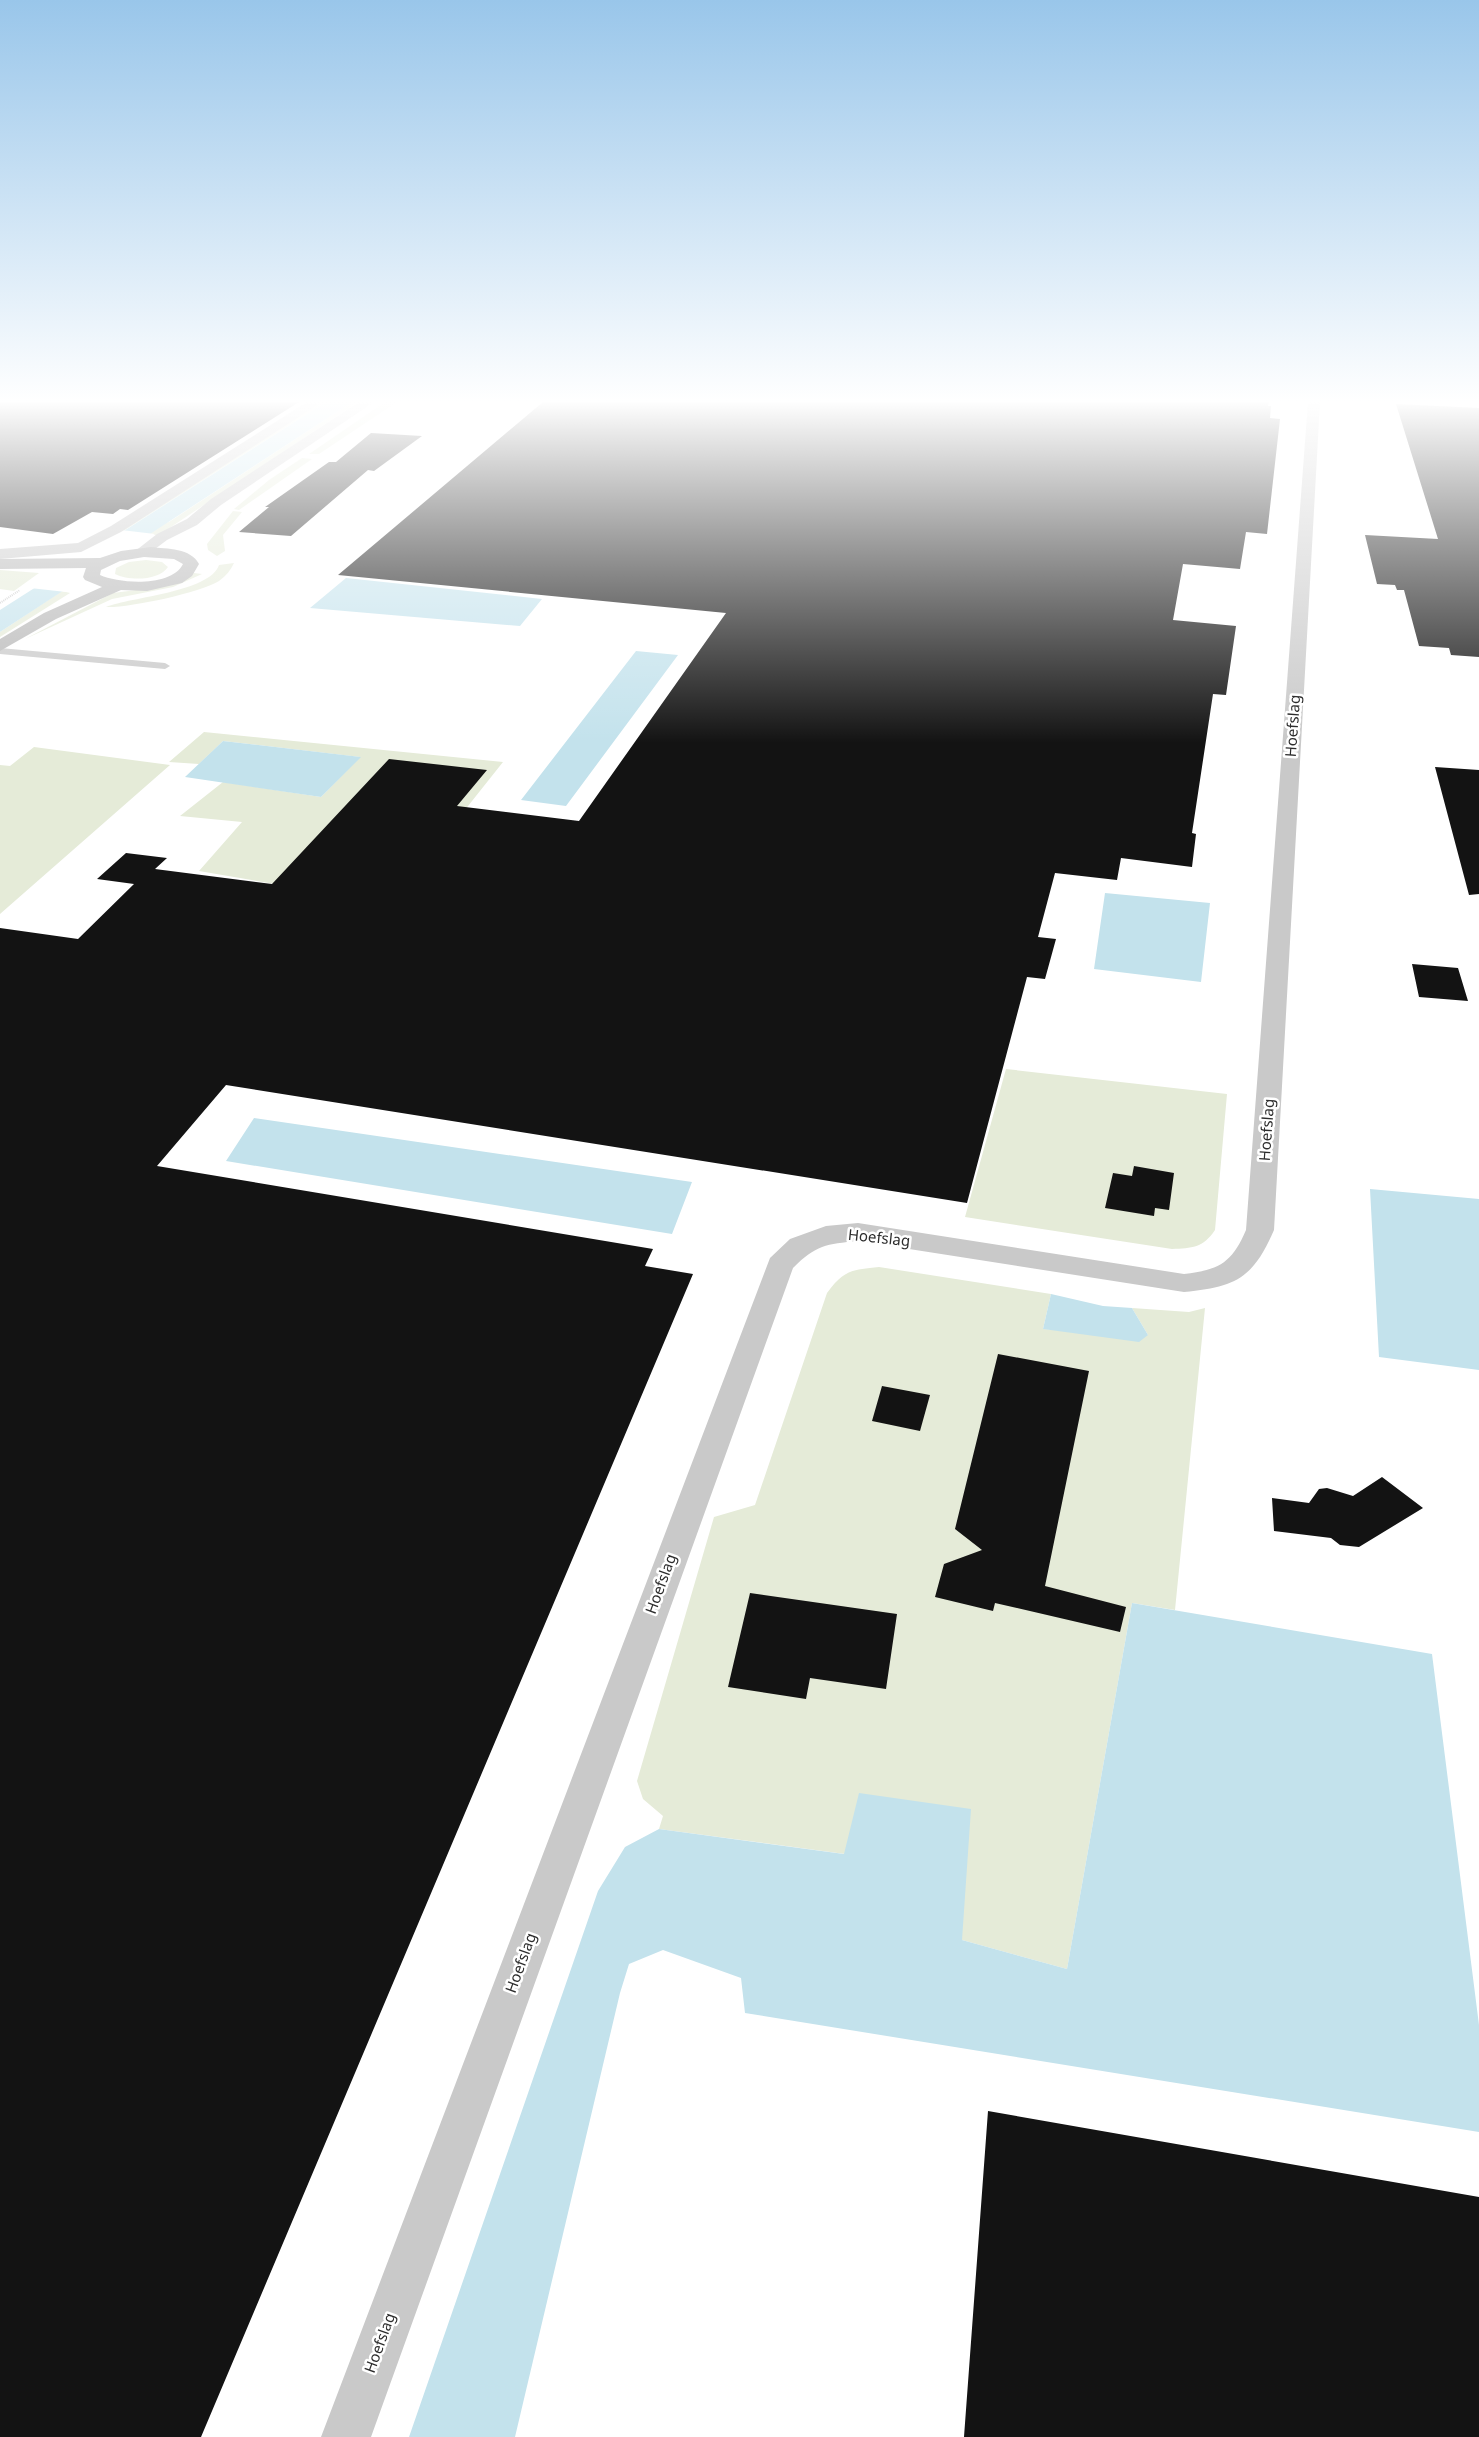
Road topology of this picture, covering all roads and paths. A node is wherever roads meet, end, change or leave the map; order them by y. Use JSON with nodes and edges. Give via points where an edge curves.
{"nodes":[{"id":1,"x":137,"y":516,"type":"edge"},
{"id":2,"x":200,"y":516,"type":"edge"},
{"id":3,"x":1307,"y":516,"type":"edge"},
{"id":4,"x":192,"y":522,"type":"junction"},
{"id":5,"x":142,"y":552,"type":"junction"},
{"id":6,"x":168,"y":553,"type":"junction"},
{"id":7,"x":0,"y":554,"type":"edge"},
{"id":8,"x":0,"y":564,"type":"edge"},
{"id":9,"x":17,"y":565,"type":"junction"},
{"id":10,"x":95,"y":574,"type":"junction"},
{"id":11,"x":117,"y":586,"type":"junction"},
{"id":12,"x":50,"y":616,"type":"junction"},
{"id":13,"x":0,"y":646,"type":"edge"},
{"id":14,"x":0,"y":650,"type":"edge"},
{"id":15,"x":166,"y":666,"type":"dead end"},
{"id":16,"x":346,"y":2437,"type":"edge"}],
"edges":[{"from":1,"to":7,"type":"street","via":[[81,547]]},
{"from":2,"to":4,"type":"street"},
{"from":3,"to":16,"type":"street","name":"Hoefslag","via":[[1260,1230],[1253,1249],[1240,1266],[1214,1280],[1184,1283],[858,1232],[826,1235],[800,1245],[780,1264]]},
{"from":4,"to":5,"type":"street","via":[[162,537]]},
{"from":4,"to":6,"type":"street"},
{"from":5,"to":6,"type":"main road"},
{"from":5,"to":10,"type":"main road","via":[[124,555]]},
{"from":6,"to":11,"type":"main road","via":[[189,560],[190,568],[186,573],[156,584]]},
{"from":8,"to":9,"type":"main road"},
{"from":9,"to":10,"type":"main road"},
{"from":9,"to":10,"type":"main road","via":[[69,563]]},
{"from":10,"to":11,"type":"main road"},
{"from":10,"to":12,"type":"main road","via":[[62,601]]},
{"from":11,"to":12,"type":"main road"},
{"from":12,"to":13,"type":"main road"},
{"from":14,"to":15,"type":"lane"}]}
